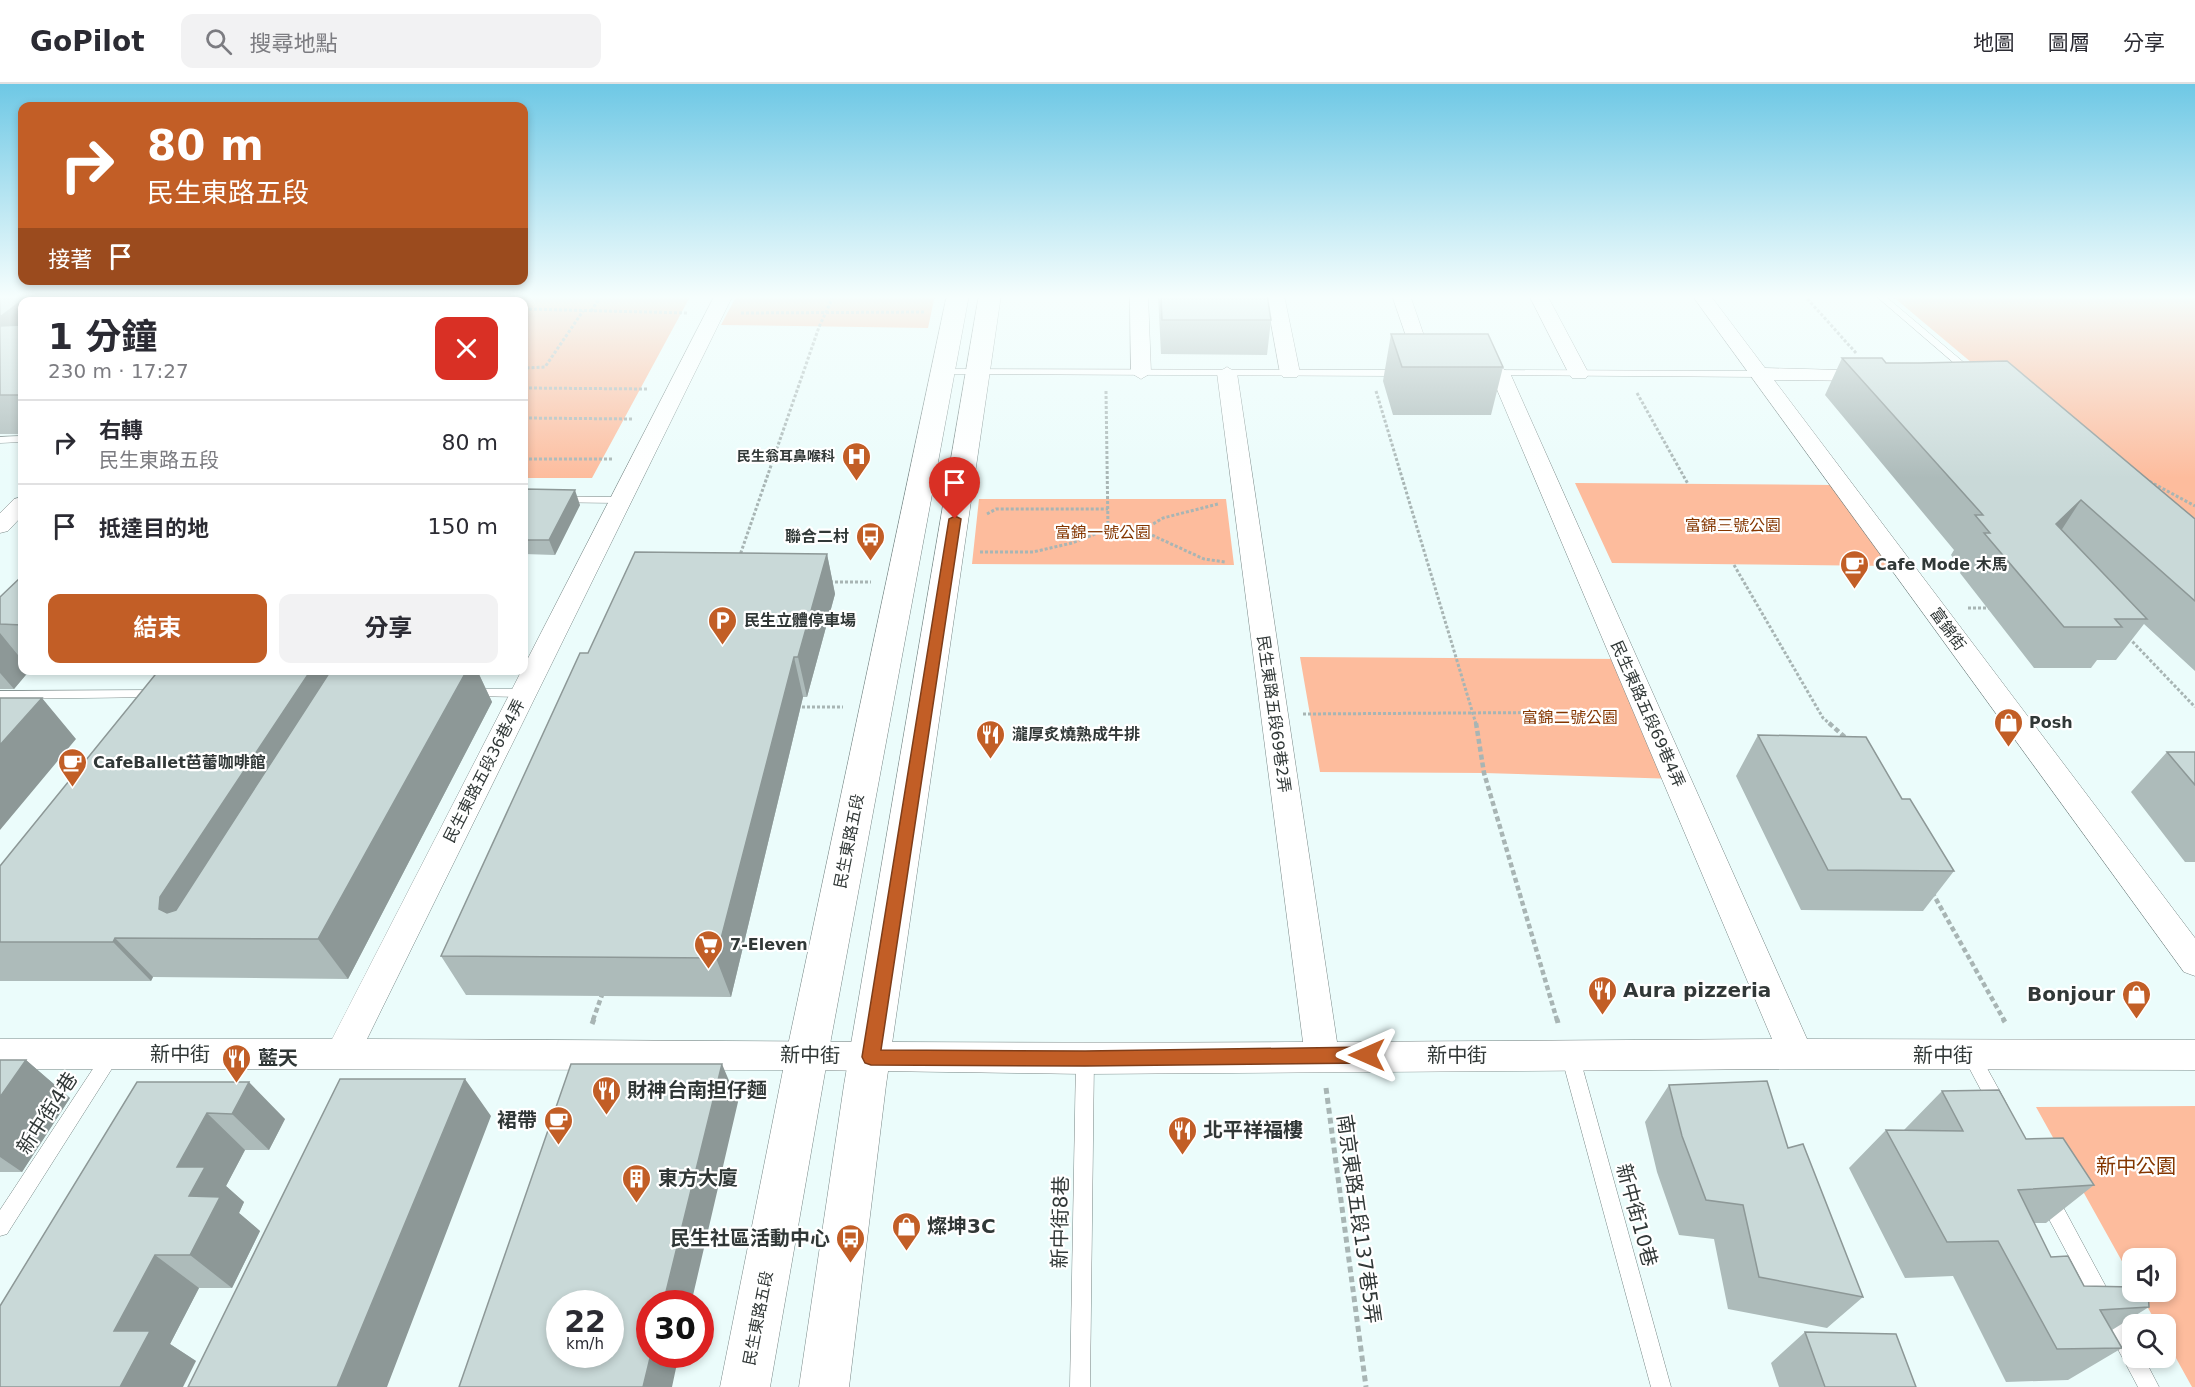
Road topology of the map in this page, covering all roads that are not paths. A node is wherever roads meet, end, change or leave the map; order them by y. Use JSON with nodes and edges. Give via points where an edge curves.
{"nodes":[{"id":1,"x":702,"y":356,"type":"edge"},
{"id":2,"x":960,"y":356,"type":"edge"},
{"id":3,"x":967,"y":356,"type":"edge"},
{"id":4,"x":1140,"y":356,"type":"edge"},
{"id":5,"x":1287,"y":356,"type":"edge"},
{"id":6,"x":1426,"y":356,"type":"edge"},
{"id":7,"x":1570,"y":356,"type":"edge"},
{"id":8,"x":1747,"y":356,"type":"edge"},
{"id":9,"x":1951,"y":356,"type":"edge"},
{"id":10,"x":961,"y":372,"type":"junction"},
{"id":11,"x":1141,"y":373,"type":"junction"},
{"id":12,"x":1227,"y":373,"type":"junction"},
{"id":13,"x":1290,"y":373,"type":"junction"},
{"id":14,"x":1433,"y":373,"type":"joint"},
{"id":15,"x":1490,"y":373,"type":"joint"},
{"id":16,"x":1579,"y":374,"type":"junction"},
{"id":17,"x":1761,"y":374,"type":"junction"},
{"id":18,"x":1881,"y":375,"type":"edge"},
{"id":19,"x":1941,"y":375,"type":"edge"},
{"id":20,"x":1979,"y":379,"type":"joint"},
{"id":21,"x":18,"y":439,"type":"edge"},
{"id":22,"x":0,"y":440,"type":"edge"},
{"id":23,"x":528,"y":499,"type":"edge"},
{"id":24,"x":621,"y":500,"type":"junction"},
{"id":25,"x":18,"y":508,"type":"edge"},
{"id":26,"x":0,"y":526,"type":"edge"},
{"id":27,"x":177,"y":690,"type":"joint"},
{"id":28,"x":452,"y":693,"type":"edge"},
{"id":29,"x":524,"y":693,"type":"junction"},
{"id":30,"x":0,"y":695,"type":"edge"},
{"id":31,"x":152,"y":722,"type":"edge"},
{"id":32,"x":2195,"y":963,"type":"edge"},
{"id":33,"x":1797,"y":1053,"type":"junction"},
{"id":34,"x":0,"y":1054,"type":"edge"},
{"id":35,"x":112,"y":1054,"type":"junction"},
{"id":36,"x":342,"y":1054,"type":"junction"},
{"id":37,"x":807,"y":1054,"type":"junction"},
{"id":38,"x":1322,"y":1055,"type":"junction"},
{"id":39,"x":1570,"y":1055,"type":"junction"},
{"id":40,"x":1971,"y":1055,"type":"junction"},
{"id":41,"x":2195,"y":1055,"type":"edge"},
{"id":42,"x":871,"y":1057,"type":"junction"},
{"id":43,"x":1085,"y":1059,"type":"junction"},
{"id":44,"x":2004,"y":1117,"type":"edge"},
{"id":45,"x":2038,"y":1180,"type":"edge"},
{"id":46,"x":0,"y":1227,"type":"edge"},
{"id":47,"x":745,"y":1387,"type":"edge"},
{"id":48,"x":824,"y":1387,"type":"edge"},
{"id":49,"x":1080,"y":1387,"type":"edge"},
{"id":50,"x":1661,"y":1387,"type":"edge"},
{"id":51,"x":2149,"y":1387,"type":"edge"}],
"edges":[{"from":1,"to":24,"type":"street","name":"民生東路五段36巷4弄"},
{"from":2,"to":10,"type":"street","name":"民生東路五段"},
{"from":3,"to":10,"type":"street","name":"民生東路五段"},
{"from":4,"to":11,"type":"street"},
{"from":5,"to":13,"type":"street"},
{"from":6,"to":14,"type":"street"},
{"from":7,"to":16,"type":"street"},
{"from":8,"to":17,"type":"street","name":"富錦街"},
{"from":9,"to":20,"type":"lane"},
{"from":10,"to":11,"type":"lane"},
{"from":10,"to":37,"type":"street","name":"民生東路五段"},
{"from":10,"to":42,"type":"street","name":"民生東路五段"},
{"from":11,"to":12,"type":"lane"},
{"from":12,"to":13,"type":"lane"},
{"from":12,"to":38,"type":"street","name":"民生東路五段69巷2弄"},
{"from":13,"to":14,"type":"lane"},
{"from":15,"to":16,"type":"lane"},
{"from":15,"to":33,"type":"street","name":"民生東路五段69巷4弄","via":[[1647,711]]},
{"from":16,"to":17,"type":"lane"},
{"from":17,"to":18,"type":"street"},
{"from":17,"to":32,"type":"street","name":"富錦街"},
{"from":19,"to":20,"type":"street"},
{"from":21,"to":22,"type":"lane"},
{"from":23,"to":24,"type":"lane"},
{"from":24,"to":29,"type":"street","name":"民生東路五段36巷4弄"},
{"from":25,"to":26,"type":"street"},
{"from":27,"to":30,"type":"lane"},
{"from":27,"to":31,"type":"street"},
{"from":28,"to":29,"type":"lane"},
{"from":29,"to":36,"type":"street","name":"民生東路五段36巷4弄"},
{"from":33,"to":39,"type":"street","name":"新中街"},
{"from":33,"to":40,"type":"street","name":"新中街"},
{"from":34,"to":35,"type":"street","name":"新中街"},
{"from":35,"to":36,"type":"street","name":"新中街"},
{"from":35,"to":46,"type":"lane","name":"新中街4巷"},
{"from":36,"to":37,"type":"street","name":"新中街","via":[[578,1066]]},
{"from":37,"to":42,"type":"street","name":"新中街"},
{"from":37,"to":47,"type":"street","name":"民生東路五段"},
{"from":38,"to":39,"type":"street","name":"新中街"},
{"from":38,"to":43,"type":"street","name":"新中街"},
{"from":39,"to":50,"type":"lane","name":"新中街10巷"},
{"from":40,"to":41,"type":"street","name":"新中街"},
{"from":40,"to":44,"type":"lane"},
{"from":42,"to":43,"type":"street","name":"新中街"},
{"from":42,"to":48,"type":"street","name":"民生東路五段"},
{"from":43,"to":49,"type":"lane","name":"新中街8巷"},
{"from":45,"to":51,"type":"lane"}]}
